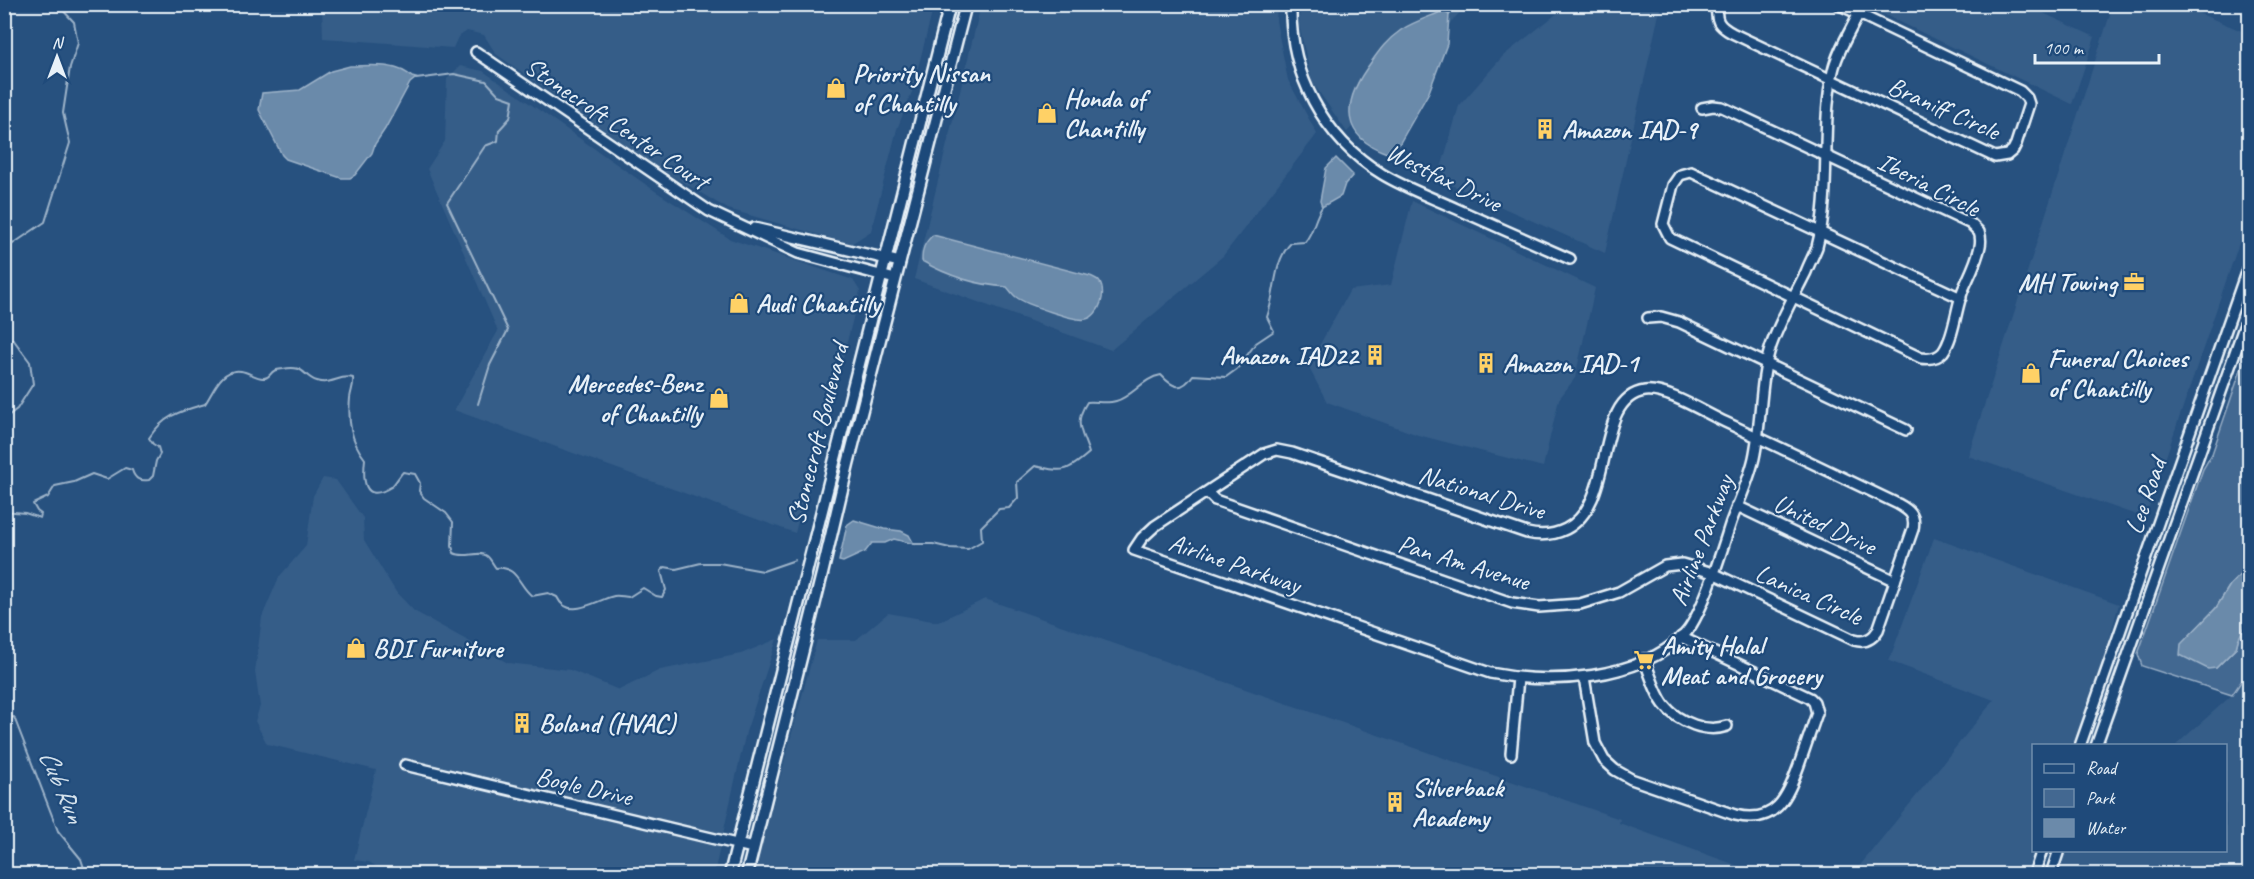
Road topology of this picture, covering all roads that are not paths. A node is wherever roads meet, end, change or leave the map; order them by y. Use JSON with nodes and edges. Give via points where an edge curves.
{"nodes":[{"id":1,"x":950,"y":4,"type":"edge"},
{"id":2,"x":966,"y":4,"type":"edge"},
{"id":3,"x":1291,"y":4,"type":"edge"},
{"id":4,"x":1718,"y":4,"type":"edge"},
{"id":5,"x":1838,"y":4,"type":"edge"},
{"id":6,"x":1863,"y":4,"type":"edge"},
{"id":7,"x":1858,"y":14,"type":"junction"},
{"id":8,"x":476,"y":52,"type":"dead end"},
{"id":9,"x":1832,"y":81,"type":"junction"},
{"id":10,"x":1702,"y":108,"type":"dead end"},
{"id":11,"x":1826,"y":155,"type":"junction"},
{"id":12,"x":737,"y":225,"type":"junction"},
{"id":13,"x":1819,"y":231,"type":"junction"},
{"id":14,"x":885,"y":258,"type":"junction"},
{"id":15,"x":1570,"y":259,"type":"dead end"},
{"id":16,"x":2250,"y":261,"type":"edge"},
{"id":17,"x":900,"y":262,"type":"junction"},
{"id":18,"x":880,"y":276,"type":"junction"},
{"id":19,"x":895,"y":279,"type":"junction"},
{"id":20,"x":1794,"y":298,"type":"junction"},
{"id":21,"x":1961,"y":298,"type":"junction"},
{"id":22,"x":2250,"y":310,"type":"edge"},
{"id":23,"x":1648,"y":318,"type":"dead end"},
{"id":24,"x":1766,"y":363,"type":"junction"},
{"id":25,"x":1906,"y":429,"type":"dead end"},
{"id":26,"x":1756,"y":437,"type":"junction"},
{"id":27,"x":2179,"y":462,"type":"junction"},
{"id":28,"x":2193,"y":469,"type":"junction"},
{"id":29,"x":1207,"y":492,"type":"junction"},
{"id":30,"x":1737,"y":506,"type":"junction"},
{"id":31,"x":1134,"y":550,"type":"joint"},
{"id":32,"x":1713,"y":573,"type":"junction"},
{"id":33,"x":1895,"y":581,"type":"junction"},
{"id":34,"x":1681,"y":637,"type":"junction"},
{"id":35,"x":1644,"y":659,"type":"junction"},
{"id":36,"x":1584,"y":677,"type":"junction"},
{"id":37,"x":1518,"y":678,"type":"junction"},
{"id":38,"x":1727,"y":726,"type":"dead end"},
{"id":39,"x":2081,"y":744,"type":"edge"},
{"id":40,"x":2097,"y":744,"type":"edge"},
{"id":41,"x":1510,"y":753,"type":"dead end"},
{"id":42,"x":405,"y":765,"type":"dead end"},
{"id":43,"x":738,"y":844,"type":"junction"},
{"id":44,"x":753,"y":848,"type":"junction"},
{"id":45,"x":2041,"y":852,"type":"edge"},
{"id":46,"x":2058,"y":852,"type":"edge"},
{"id":47,"x":730,"y":874,"type":"edge"},
{"id":48,"x":747,"y":874,"type":"edge"},
{"id":49,"x":2034,"y":874,"type":"edge"},
{"id":50,"x":2051,"y":874,"type":"edge"}],
"edges":[{"from":1,"to":14,"type":"main road","name":"Stonecroft Boulevard"},
{"from":2,"to":17,"type":"main road","name":"Stonecroft Boulevard"},
{"from":3,"to":15,"type":"street","name":"Westfax Drive","via":[[1294,46],[1306,86],[1327,123],[1356,154],[1392,179]]},
{"from":4,"to":9,"type":"street","via":[[1716,17],[1722,27]]},
{"from":5,"to":7,"type":"street"},
{"from":6,"to":7,"type":"street","name":"Airline Parkway"},
{"from":7,"to":9,"type":"street","name":"Airline Parkway"},
{"from":7,"to":9,"type":"street","name":"Braniff Circle","via":[[2020,91],[2029,104],[2016,144],[2010,153],[1995,157]]},
{"from":8,"to":12,"type":"street","name":"Stonecroft Center Court","via":[[693,200]]},
{"from":9,"to":11,"type":"street","name":"Airline Parkway"},
{"from":10,"to":11,"type":"street","via":[[1722,107]]},
{"from":11,"to":13,"type":"street","name":"Airline Parkway"},
{"from":11,"to":21,"type":"street","name":"Iberia Circle","via":[[1976,228],[1980,247]]},
{"from":12,"to":14,"type":"street","name":"Stonecroft Center Court"},
{"from":12,"to":18,"type":"street","name":"Stonecroft Center Court","via":[[798,253]]},
{"from":13,"to":20,"type":"street","name":"Airline Parkway","via":[[1817,248]]},
{"from":13,"to":20,"type":"street","name":"Iberia Circle","via":[[1696,173],[1680,175],[1673,185],[1663,224],[1670,238]]},
{"from":13,"to":21,"type":"street","name":"Iberia Circle"},
{"from":14,"to":17,"type":"street","name":"Stonecroft Center Court"},
{"from":14,"to":18,"type":"main road","name":"Stonecroft Boulevard"},
{"from":16,"to":27,"type":"street","name":"Lee Road"},
{"from":17,"to":19,"type":"main road","name":"Stonecroft Boulevard"},
{"from":18,"to":19,"type":"street","name":"Stonecroft Center Court"},
{"from":18,"to":43,"type":"main road","name":"Stonecroft Boulevard"},
{"from":19,"to":44,"type":"main road","name":"Stonecroft Boulevard"},
{"from":20,"to":21,"type":"street","name":"Iberia Circle","via":[[1926,358],[1939,356],[1944,350]]},
{"from":20,"to":24,"type":"street","name":"Airline Parkway"},
{"from":22,"to":28,"type":"street","name":"Lee Road"},
{"from":23,"to":24,"type":"street","via":[[1678,322]]},
{"from":24,"to":25,"type":"street"},
{"from":24,"to":26,"type":"street","name":"Airline Parkway"},
{"from":26,"to":29,"type":"street","name":"National Drive","via":[[1661,392],[1633,395],[1616,414],[1588,510],[1572,525],[1544,535],[1527,533],[1285,451],[1264,454]]},
{"from":26,"to":30,"type":"street","name":"Airline Parkway","via":[[1754,458]]},
{"from":26,"to":33,"type":"street","name":"Lanica Circle","via":[[1908,509],[1914,525]]},
{"from":27,"to":28,"type":"street"},
{"from":27,"to":39,"type":"street","name":"Lee Road"},
{"from":28,"to":40,"type":"street","name":"Lee Road"},
{"from":29,"to":31,"type":"street","name":"National Drive","via":[[1155,526]]},
{"from":29,"to":32,"type":"street","name":"Pan Am Avenue","via":[[1215,500],[1521,605],[1562,606],[1602,598],[1676,564]]},
{"from":30,"to":32,"type":"street","name":"Airline Parkway"},
{"from":30,"to":33,"type":"street","name":"United Drive"},
{"from":31,"to":37,"type":"street","name":"Airline Parkway","via":[[1490,673]]},
{"from":32,"to":33,"type":"street","name":"Lanica Circle","via":[[1857,641],[1868,640],[1875,634]]},
{"from":32,"to":34,"type":"street","name":"Airline Parkway","via":[[1699,609]]},
{"from":34,"to":35,"type":"street","name":"Airline Parkway"},
{"from":34,"to":36,"type":"street","via":[[1814,702],[1817,713],[1790,790],[1769,813],[1752,818],[1735,815],[1615,770],[1595,743]]},
{"from":35,"to":36,"type":"street","name":"Airline Parkway"},
{"from":35,"to":38,"type":"street","via":[[1662,704],[1672,715],[1701,728]]},
{"from":36,"to":37,"type":"street","name":"Airline Parkway"},
{"from":37,"to":41,"type":"street"},
{"from":42,"to":43,"type":"street","name":"Bogle Drive"},
{"from":43,"to":44,"type":"street","name":"Bogle Drive"},
{"from":43,"to":47,"type":"main road","name":"Stonecroft Boulevard"},
{"from":44,"to":48,"type":"main road","name":"Stonecroft Boulevard"},
{"from":45,"to":49,"type":"street"},
{"from":46,"to":50,"type":"street"}]}
